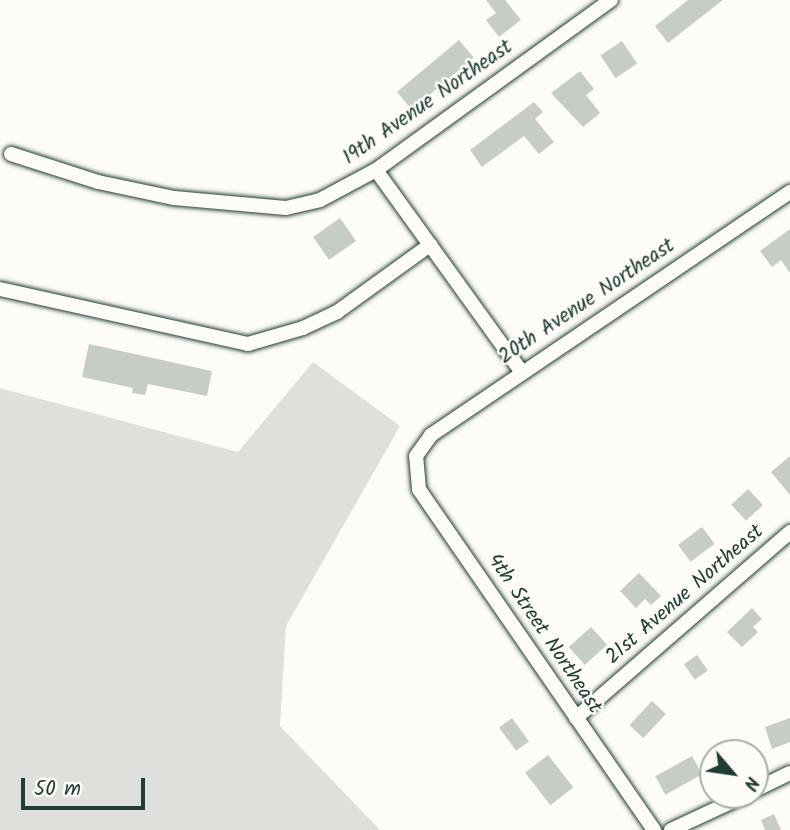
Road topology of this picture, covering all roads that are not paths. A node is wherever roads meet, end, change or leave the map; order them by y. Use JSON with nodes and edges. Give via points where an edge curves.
{"nodes":[{"id":1,"x":611,"y":0,"type":"edge"},
{"id":2,"x":11,"y":154,"type":"dead end"},
{"id":3,"x":376,"y":170,"type":"junction"},
{"id":4,"x":790,"y":192,"type":"edge"},
{"id":5,"x":430,"y":245,"type":"junction"},
{"id":6,"x":0,"y":289,"type":"edge"},
{"id":7,"x":521,"y":371,"type":"junction"},
{"id":8,"x":416,"y":456,"type":"joint"},
{"id":9,"x":790,"y":532,"type":"edge"},
{"id":10,"x":576,"y":718,"type":"junction"},
{"id":11,"x":790,"y":774,"type":"edge"},
{"id":12,"x":769,"y":784,"type":"edge"},
{"id":13,"x":716,"y":809,"type":"edge"},
{"id":14,"x":654,"y":830,"type":"edge"},
{"id":15,"x":671,"y":830,"type":"edge"}],
"edges":[{"from":1,"to":3,"type":"street","name":"19th Avenue Northeast"},
{"from":2,"to":3,"type":"street","name":"19th Avenue Northeast","via":[[98,182],[174,198],[286,208],[320,200]]},
{"from":3,"to":5,"type":"street"},
{"from":4,"to":7,"type":"street","name":"20th Avenue Northeast"},
{"from":5,"to":6,"type":"street","via":[[328,317],[248,344]]},
{"from":5,"to":7,"type":"street"},
{"from":7,"to":8,"type":"street","name":"20th Avenue Northeast","via":[[431,435]]},
{"from":8,"to":10,"type":"street","name":"4th Street Northeast","via":[[419,489]]},
{"from":9,"to":10,"type":"street","name":"21st Avenue Northeast"},
{"from":10,"to":14,"type":"street","name":"4th Street Northeast"},
{"from":11,"to":12,"type":"street"},
{"from":13,"to":15,"type":"street"}]}
